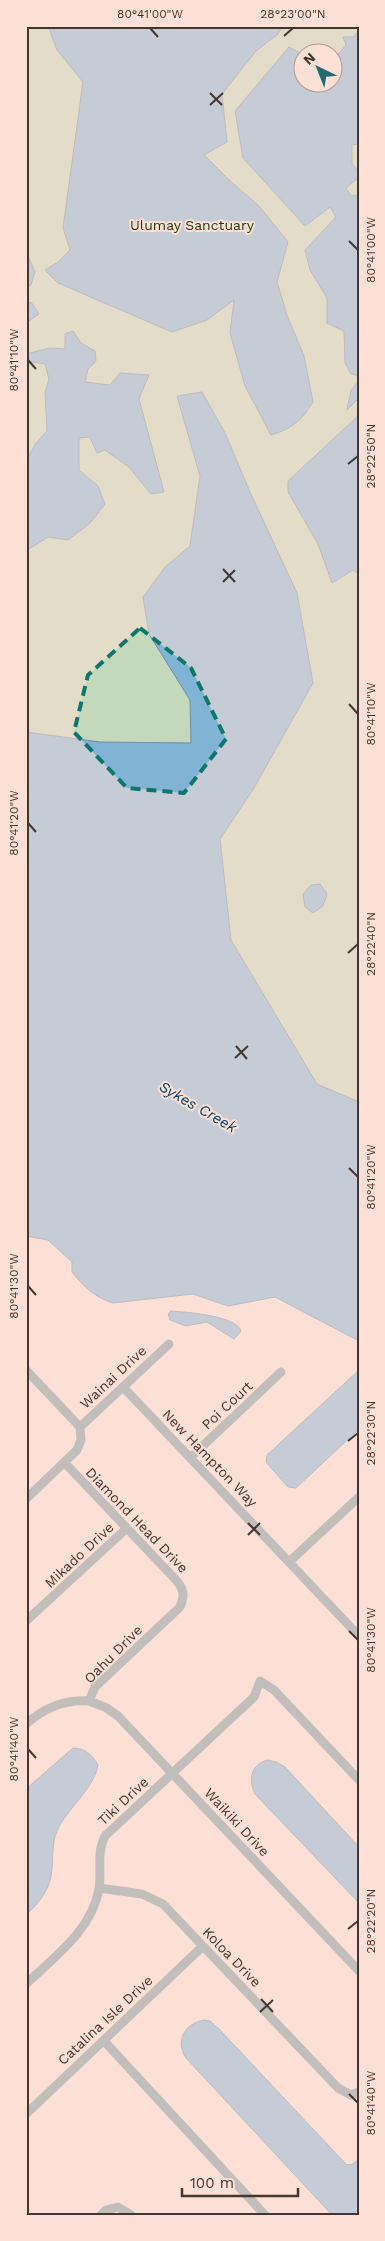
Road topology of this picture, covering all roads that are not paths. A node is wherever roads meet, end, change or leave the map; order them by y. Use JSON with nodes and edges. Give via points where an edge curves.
{"nodes":[{"id":1,"x":169,"y":1344,"type":"dead end"},
{"id":2,"x":26,"y":1370,"type":"edge"},
{"id":3,"x":281,"y":1372,"type":"dead end"},
{"id":4,"x":123,"y":1388,"type":"junction"},
{"id":5,"x":80,"y":1427,"type":"junction"},
{"id":6,"x":191,"y":1457,"type":"junction"},
{"id":7,"x":64,"y":1463,"type":"junction"},
{"id":8,"x":359,"y":1498,"type":"edge"},
{"id":9,"x":26,"y":1499,"type":"edge"},
{"id":10,"x":128,"y":1528,"type":"junction"},
{"id":11,"x":289,"y":1562,"type":"junction"},
{"id":12,"x":184,"y":1599,"type":"joint"},
{"id":13,"x":26,"y":1621,"type":"edge"},
{"id":14,"x":359,"y":1621,"type":"edge"},
{"id":15,"x":352,"y":1628,"type":"junction"},
{"id":16,"x":359,"y":1636,"type":"edge"},
{"id":17,"x":89,"y":1701,"type":"junction"},
{"id":18,"x":26,"y":1724,"type":"edge"},
{"id":19,"x":172,"y":1774,"type":"junction"},
{"id":20,"x":357,"y":1774,"type":"edge"},
{"id":21,"x":99,"y":1888,"type":"junction"},
{"id":22,"x":203,"y":1946,"type":"junction"},
{"id":23,"x":359,"y":1971,"type":"edge"},
{"id":24,"x":26,"y":1984,"type":"edge"},
{"id":25,"x":104,"y":2041,"type":"junction"},
{"id":26,"x":355,"y":2093,"type":"edge"},
{"id":27,"x":26,"y":2114,"type":"edge"},
{"id":28,"x":101,"y":2215,"type":"edge"},
{"id":29,"x":131,"y":2215,"type":"edge"},
{"id":30,"x":265,"y":2215,"type":"edge"}],
"edges":[{"from":1,"to":4,"type":"street","name":"Wainai Drive"},
{"from":2,"to":5,"type":"street"},
{"from":3,"to":6,"type":"street","name":"Poi Court"},
{"from":4,"to":5,"type":"street","name":"Wainai Drive"},
{"from":4,"to":6,"type":"street","name":"New Hampton Way"},
{"from":5,"to":7,"type":"street","name":"Wainai Drive","via":[[80,1445]]},
{"from":6,"to":11,"type":"street","name":"New Hampton Way"},
{"from":7,"to":9,"type":"street","name":"Wainai Drive"},
{"from":7,"to":10,"type":"street","name":"Diamond Head Drive"},
{"from":8,"to":11,"type":"street"},
{"from":10,"to":12,"type":"street","name":"Diamond Head Drive","via":[[176,1580]]},
{"from":10,"to":13,"type":"street","name":"Mikado Drive"},
{"from":11,"to":15,"type":"street","name":"New Hampton Way"},
{"from":12,"to":17,"type":"street","name":"Oahu Drive","via":[[180,1607],[95,1688]]},
{"from":14,"to":15,"type":"street"},
{"from":15,"to":16,"type":"street","name":"New Hampton Way"},
{"from":17,"to":18,"type":"street","name":"Oahu Drive","via":[[76,1700],[46,1709]]},
{"from":17,"to":19,"type":"street","name":"Waikiki Drive","via":[[118,1716]]},
{"from":19,"to":20,"type":"street","name":"Tiki Drive","via":[[254,1697],[260,1681],[274,1690]]},
{"from":19,"to":21,"type":"street","name":"Tiki Drive","via":[[105,1836],[100,1845]]},
{"from":19,"to":23,"type":"street","name":"Waikiki Drive"},
{"from":21,"to":22,"type":"street","name":"Koloa Drive","via":[[155,1898]]},
{"from":21,"to":24,"type":"street","name":"Tiki Drive","via":[[81,1929]]},
{"from":22,"to":25,"type":"street","name":"Catalina Isle Drive"},
{"from":22,"to":26,"type":"street","name":"Koloa Drive","via":[[338,2088]]},
{"from":25,"to":27,"type":"street","name":"Catalina Isle Drive"},
{"from":25,"to":30,"type":"street"},
{"from":28,"to":29,"type":"street","via":[[118,2207]]}]}
